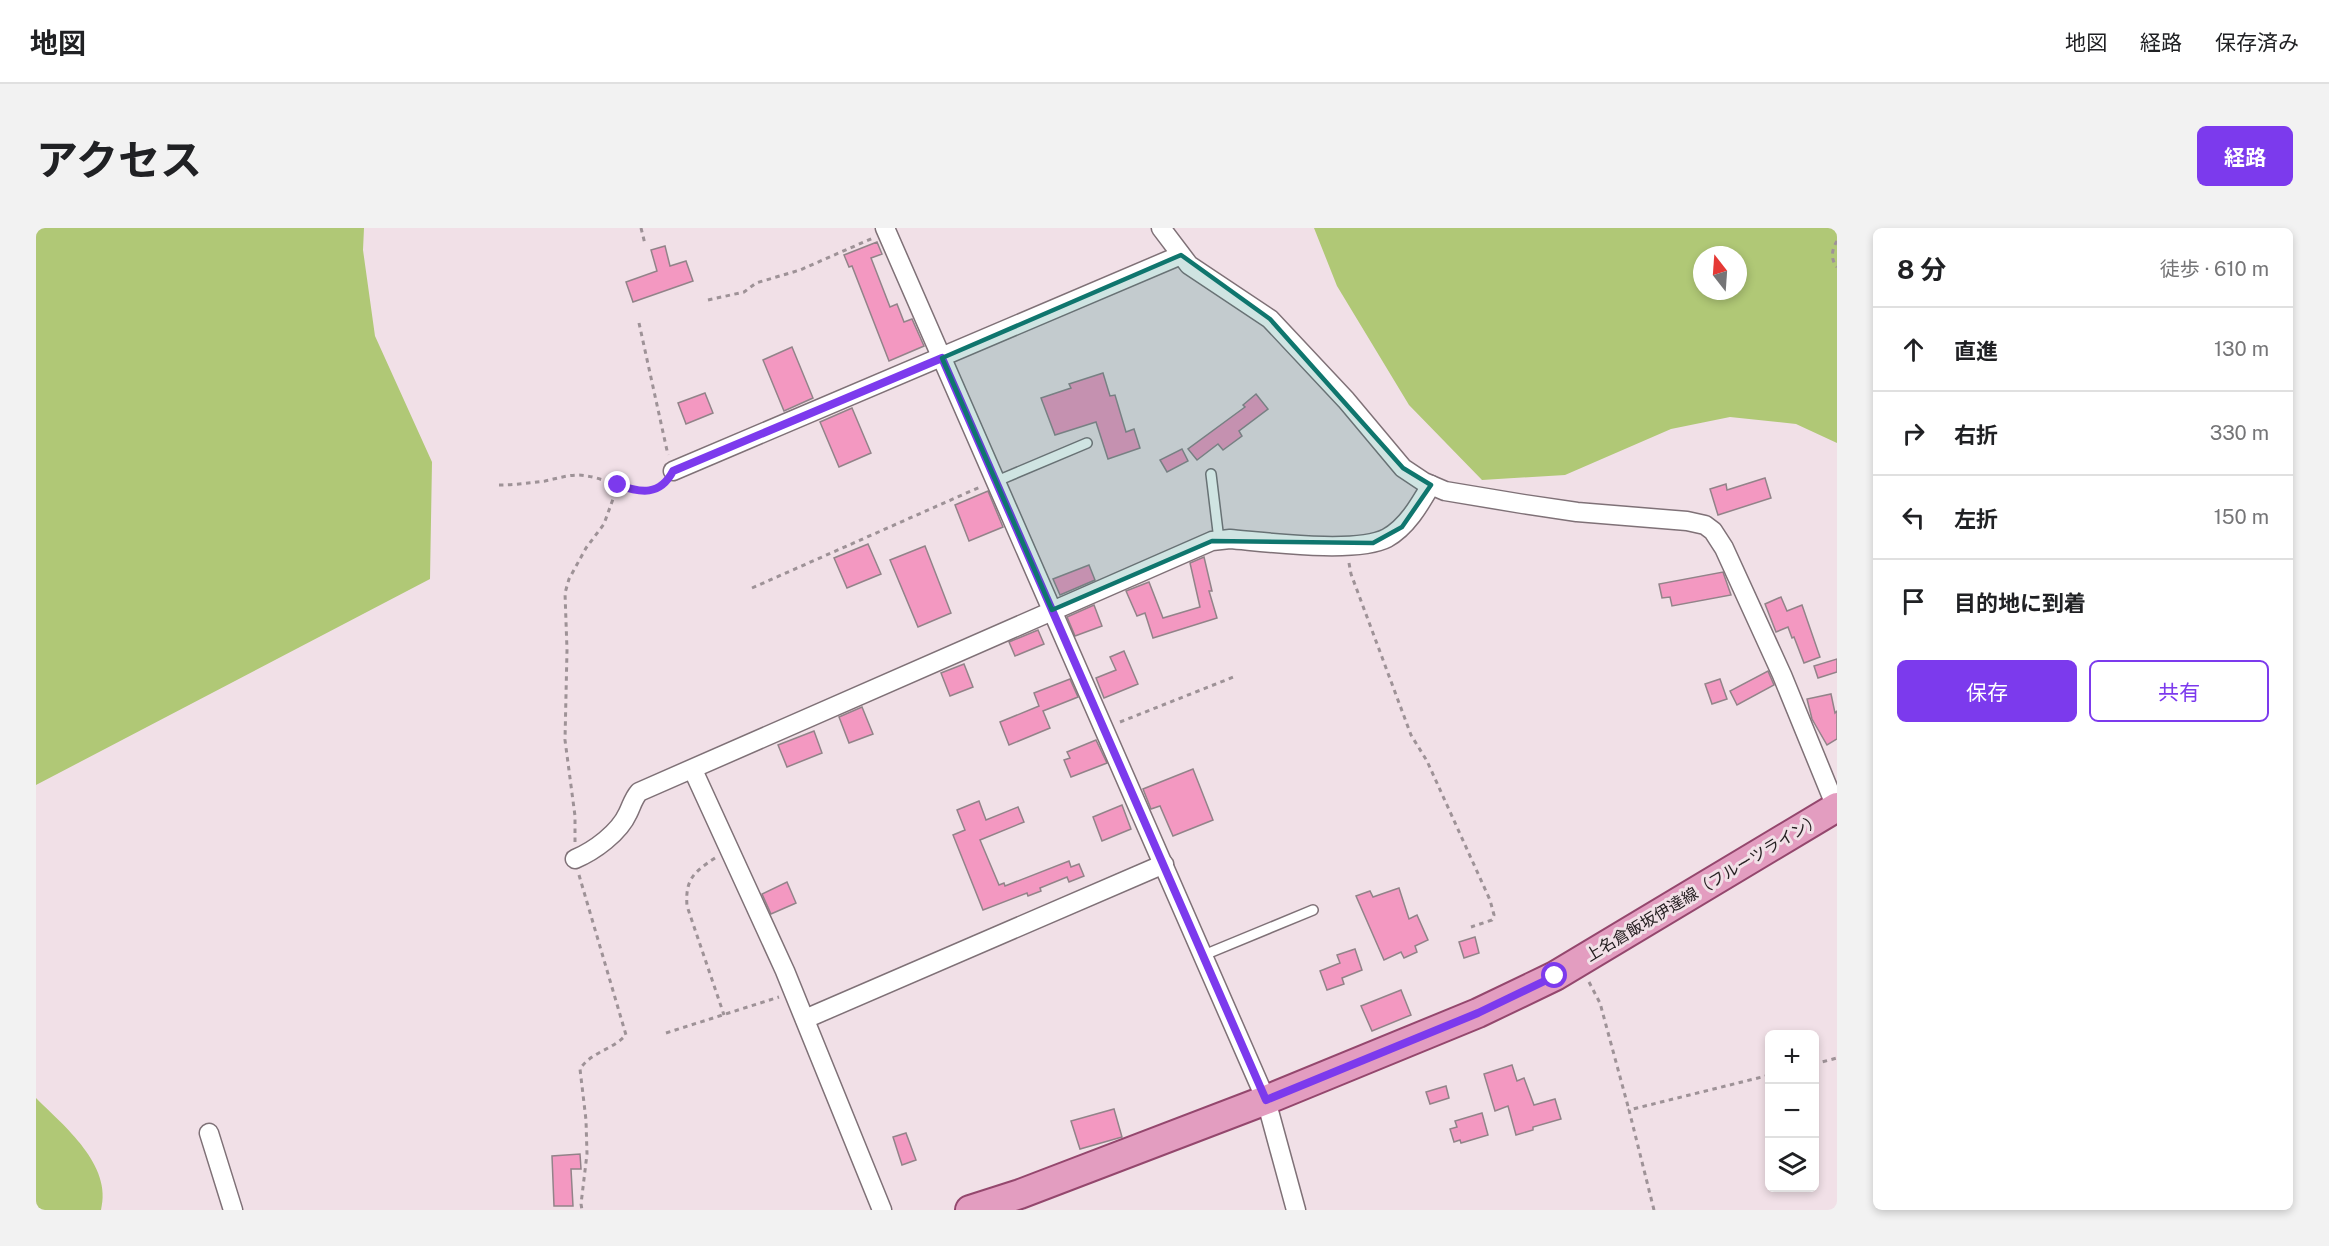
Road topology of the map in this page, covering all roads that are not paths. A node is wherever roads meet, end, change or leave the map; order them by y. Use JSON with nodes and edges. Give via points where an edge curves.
{"nodes":[{"id":1,"x":1161,"y":228,"type":"edge"},
{"id":2,"x":886,"y":230,"type":"edge"},
{"id":3,"x":1180,"y":255,"type":"junction"},
{"id":4,"x":942,"y":358,"type":"junction"},
{"id":5,"x":1087,"y":443,"type":"dead end"},
{"id":6,"x":673,"y":471,"type":"road end"},
{"id":7,"x":1211,"y":474,"type":"dead end"},
{"id":8,"x":997,"y":481,"type":"junction"},
{"id":9,"x":1431,"y":485,"type":"junction"},
{"id":10,"x":1219,"y":540,"type":"junction"},
{"id":11,"x":1053,"y":610,"type":"junction"},
{"id":12,"x":693,"y":770,"type":"junction"},
{"id":13,"x":1836,"y":807,"type":"edge"},
{"id":14,"x":575,"y":860,"type":"dead end"},
{"id":15,"x":1164,"y":864,"type":"junction"},
{"id":16,"x":1313,"y":910,"type":"dead end"},
{"id":17,"x":1204,"y":955,"type":"junction"},
{"id":18,"x":805,"y":1018,"type":"junction"},
{"id":19,"x":1266,"y":1100,"type":"junction"},
{"id":20,"x":209,"y":1133,"type":"dead end"},
{"id":21,"x":233,"y":1210,"type":"edge"},
{"id":22,"x":882,"y":1210,"type":"edge"},
{"id":23,"x":970,"y":1210,"type":"edge"},
{"id":24,"x":1296,"y":1210,"type":"edge"}],
"edges":[{"from":1,"to":3,"type":"street"},
{"from":2,"to":4,"type":"street"},
{"from":3,"to":4,"type":"street"},
{"from":3,"to":9,"type":"street","via":[[1270,319],[1403,468]]},
{"from":4,"to":6,"type":"street"},
{"from":4,"to":8,"type":"street"},
{"from":5,"to":8,"type":"lane"},
{"from":7,"to":10,"type":"lane"},
{"from":8,"to":11,"type":"street"},
{"from":9,"to":10,"type":"street","via":[[1402,527],[1373,543],[1346,546]]},
{"from":9,"to":13,"type":"street","via":[[1445,491],[1566,511],[1687,521],[1713,531],[1782,675]]},
{"from":10,"to":11,"type":"street"},
{"from":11,"to":12,"type":"street"},
{"from":11,"to":15,"type":"street"},
{"from":12,"to":14,"type":"street","via":[[639,792],[615,831]]},
{"from":12,"to":18,"type":"street"},
{"from":13,"to":19,"type":"main road","name":"上名倉飯坂伊達線（フルーツライン）","via":[[1555,976],[1478,1013]]},
{"from":15,"to":17,"type":"street"},
{"from":15,"to":18,"type":"street"},
{"from":16,"to":17,"type":"lane"},
{"from":17,"to":19,"type":"street"},
{"from":18,"to":22,"type":"street"},
{"from":19,"to":23,"type":"main road","name":"上名倉飯坂伊達線（フルーツライン）"},
{"from":19,"to":24,"type":"street"},
{"from":20,"to":21,"type":"street"}]}
